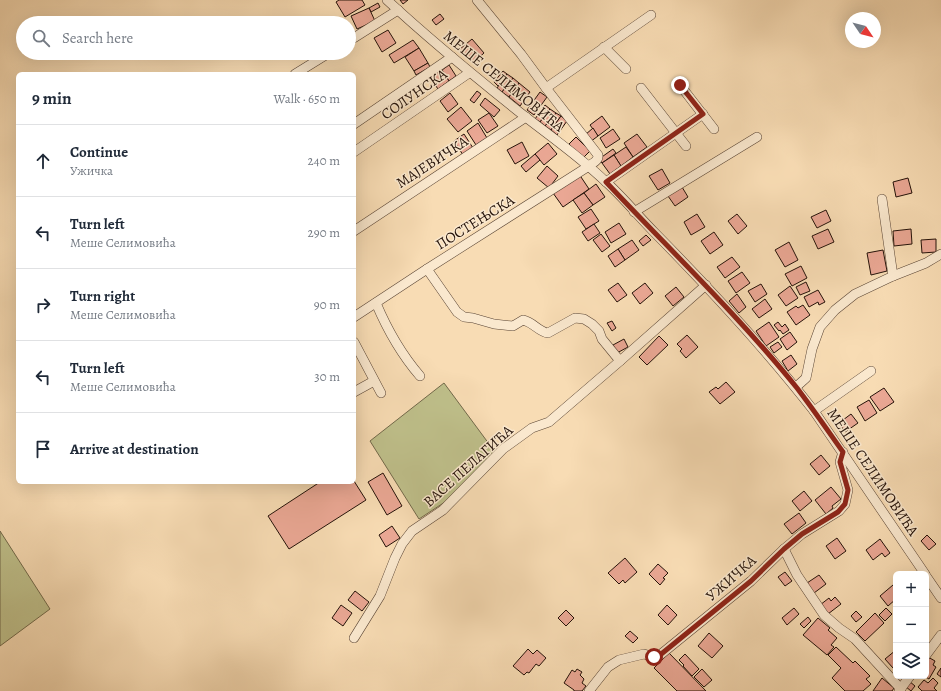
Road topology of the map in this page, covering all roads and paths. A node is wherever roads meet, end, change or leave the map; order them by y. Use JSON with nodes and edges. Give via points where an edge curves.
{"nodes":[{"id":1,"x":387,"y":0,"type":"edge"},
{"id":2,"x":477,"y":0,"type":"edge"},
{"id":3,"x":398,"y":10,"type":"junction"},
{"id":4,"x":651,"y":15,"type":"dead end"},
{"id":5,"x":356,"y":37,"type":"edge"},
{"id":6,"x":604,"y":47,"type":"junction"},
{"id":7,"x":452,"y":57,"type":"junction"},
{"id":8,"x":318,"y":60,"type":"edge"},
{"id":9,"x":626,"y":69,"type":"dead end"},
{"id":10,"x":298,"y":72,"type":"edge"},
{"id":11,"x":470,"y":73,"type":"junction"},
{"id":12,"x":680,"y":85,"type":"dead end"},
{"id":13,"x":546,"y":88,"type":"junction"},
{"id":14,"x":642,"y":88,"type":"dead end"},
{"id":15,"x":703,"y":114,"type":"junction"},
{"id":16,"x":526,"y":117,"type":"junction"},
{"id":17,"x":356,"y":123,"type":"edge"},
{"id":18,"x":714,"y":129,"type":"dead end"},
{"id":19,"x":676,"y":133,"type":"junction"},
{"id":20,"x":757,"y":137,"type":"dead end"},
{"id":21,"x":686,"y":146,"type":"dead end"},
{"id":22,"x":356,"y":151,"type":"edge"},
{"id":23,"x":589,"y":166,"type":"junction"},
{"id":24,"x":606,"y":182,"type":"junction"},
{"id":25,"x":882,"y":198,"type":"dead end"},
{"id":26,"x":634,"y":212,"type":"junction"},
{"id":27,"x":356,"y":229,"type":"edge"},
{"id":28,"x":941,"y":254,"type":"edge"},
{"id":29,"x":427,"y":269,"type":"junction"},
{"id":30,"x":893,"y":276,"type":"junction"},
{"id":31,"x":706,"y":286,"type":"junction"},
{"id":32,"x":376,"y":303,"type":"junction"},
{"id":33,"x":356,"y":316,"type":"edge"},
{"id":34,"x":356,"y":346,"type":"edge"},
{"id":35,"x":620,"y":361,"type":"junction"},
{"id":36,"x":871,"y":371,"type":"dead end"},
{"id":37,"x":420,"y":376,"type":"dead end"},
{"id":38,"x":374,"y":381,"type":"junction"},
{"id":39,"x":796,"y":387,"type":"junction"},
{"id":40,"x":356,"y":391,"type":"edge"},
{"id":41,"x":381,"y":392,"type":"dead end"},
{"id":42,"x":814,"y":410,"type":"junction"},
{"id":43,"x":843,"y":452,"type":"junction"},
{"id":44,"x":784,"y":549,"type":"junction"},
{"id":45,"x":922,"y":571,"type":"edge"},
{"id":46,"x":929,"y":581,"type":"edge"},
{"id":47,"x":941,"y":598,"type":"edge"},
{"id":48,"x":941,"y":635,"type":"edge"},
{"id":49,"x":354,"y":638,"type":"dead end"},
{"id":50,"x":929,"y":651,"type":"edge"},
{"id":51,"x":908,"y":679,"type":"edge"},
{"id":52,"x":900,"y":690,"type":"edge"},
{"id":53,"x":589,"y":691,"type":"edge"}],
"edges":[{"from":1,"to":3,"type":"street","name":"МЕШЕ СЕЛИМОВИЋА"},
{"from":2,"to":13,"type":"street"},
{"from":3,"to":5,"type":"street"},
{"from":3,"to":7,"type":"street","name":"МЕШЕ СЕЛИМОВИЋА"},
{"from":4,"to":6,"type":"street"},
{"from":6,"to":9,"type":"street"},
{"from":6,"to":13,"type":"street"},
{"from":7,"to":11,"type":"street","name":"МЕШЕ СЕЛИМОВИЋА"},
{"from":7,"to":17,"type":"street"},
{"from":8,"to":10,"type":"street"},
{"from":11,"to":16,"type":"street","name":"МЕШЕ СЕЛИМОВИЋА"},
{"from":11,"to":22,"type":"street","name":"СОЛУНСКА"},
{"from":12,"to":15,"type":"street"},
{"from":13,"to":23,"type":"street","via":[[598,155],[598,160]]},
{"from":14,"to":19,"type":"street"},
{"from":15,"to":18,"type":"street"},
{"from":15,"to":19,"type":"street"},
{"from":16,"to":23,"type":"street","name":"МЕШЕ СЕЛИМОВИЋА"},
{"from":16,"to":27,"type":"street","name":"МАЈЕВИЧКА"},
{"from":19,"to":21,"type":"street"},
{"from":19,"to":24,"type":"street"},
{"from":20,"to":26,"type":"street"},
{"from":23,"to":24,"type":"street","name":"МЕШЕ СЕЛИМОВИЋА"},
{"from":23,"to":29,"type":"street","name":"ПОСТЕЊСКА"},
{"from":24,"to":26,"type":"street","name":"МЕШЕ СЕЛИМОВИЋА"},
{"from":25,"to":30,"type":"street"},
{"from":26,"to":31,"type":"street","name":"МЕШЕ СЕЛИМОВИЋА"},
{"from":28,"to":30,"type":"street"},
{"from":29,"to":32,"type":"street","name":"ПОСТЕЊСКА"},
{"from":29,"to":35,"type":"street","via":[[457,312],[464,317],[513,326],[523,320],[548,333],[575,318],[584,319],[599,331],[602,339]]},
{"from":30,"to":39,"type":"street","via":[[855,294],[835,310],[820,327],[806,378]]},
{"from":31,"to":35,"type":"street","name":"ВАСЕ ПЕЛАГИЋА"},
{"from":31,"to":39,"type":"street","name":"МЕШЕ СЕЛИМОВИЋА"},
{"from":32,"to":33,"type":"street","name":"ПОСТЕЊСКА"},
{"from":32,"to":37,"type":"street","via":[[391,334]]},
{"from":34,"to":38,"type":"street"},
{"from":35,"to":49,"type":"street","name":"ВАСЕ ПЕЛАГИЋА","via":[[549,422],[532,428],[503,449],[442,510],[412,531],[398,551],[380,596]]},
{"from":36,"to":42,"type":"street"},
{"from":38,"to":40,"type":"street"},
{"from":38,"to":41,"type":"street"},
{"from":39,"to":42,"type":"street","name":"МЕШЕ СЕЛИМОВИЋА"},
{"from":42,"to":43,"type":"street","name":"МЕШЕ СЕЛИМОВИЋА"},
{"from":43,"to":44,"type":"street","name":"УЖИЧКА","via":[[840,462],[848,490],[845,504],[838,512],[802,534]]},
{"from":43,"to":45,"type":"street","name":"МЕШЕ СЕЛИМОВИЋА"},
{"from":44,"to":52,"type":"street","via":[[796,575],[824,615],[854,639]]},
{"from":44,"to":53,"type":"street","name":"УЖИЧКА","via":[[751,581],[660,655],[654,657],[644,654],[619,660],[608,667]]},
{"from":46,"to":47,"type":"street","name":"МЕШЕ СЕЛИМОВИЋА"},
{"from":48,"to":50,"type":"street"},
{"from":51,"to":52,"type":"street"}]}
